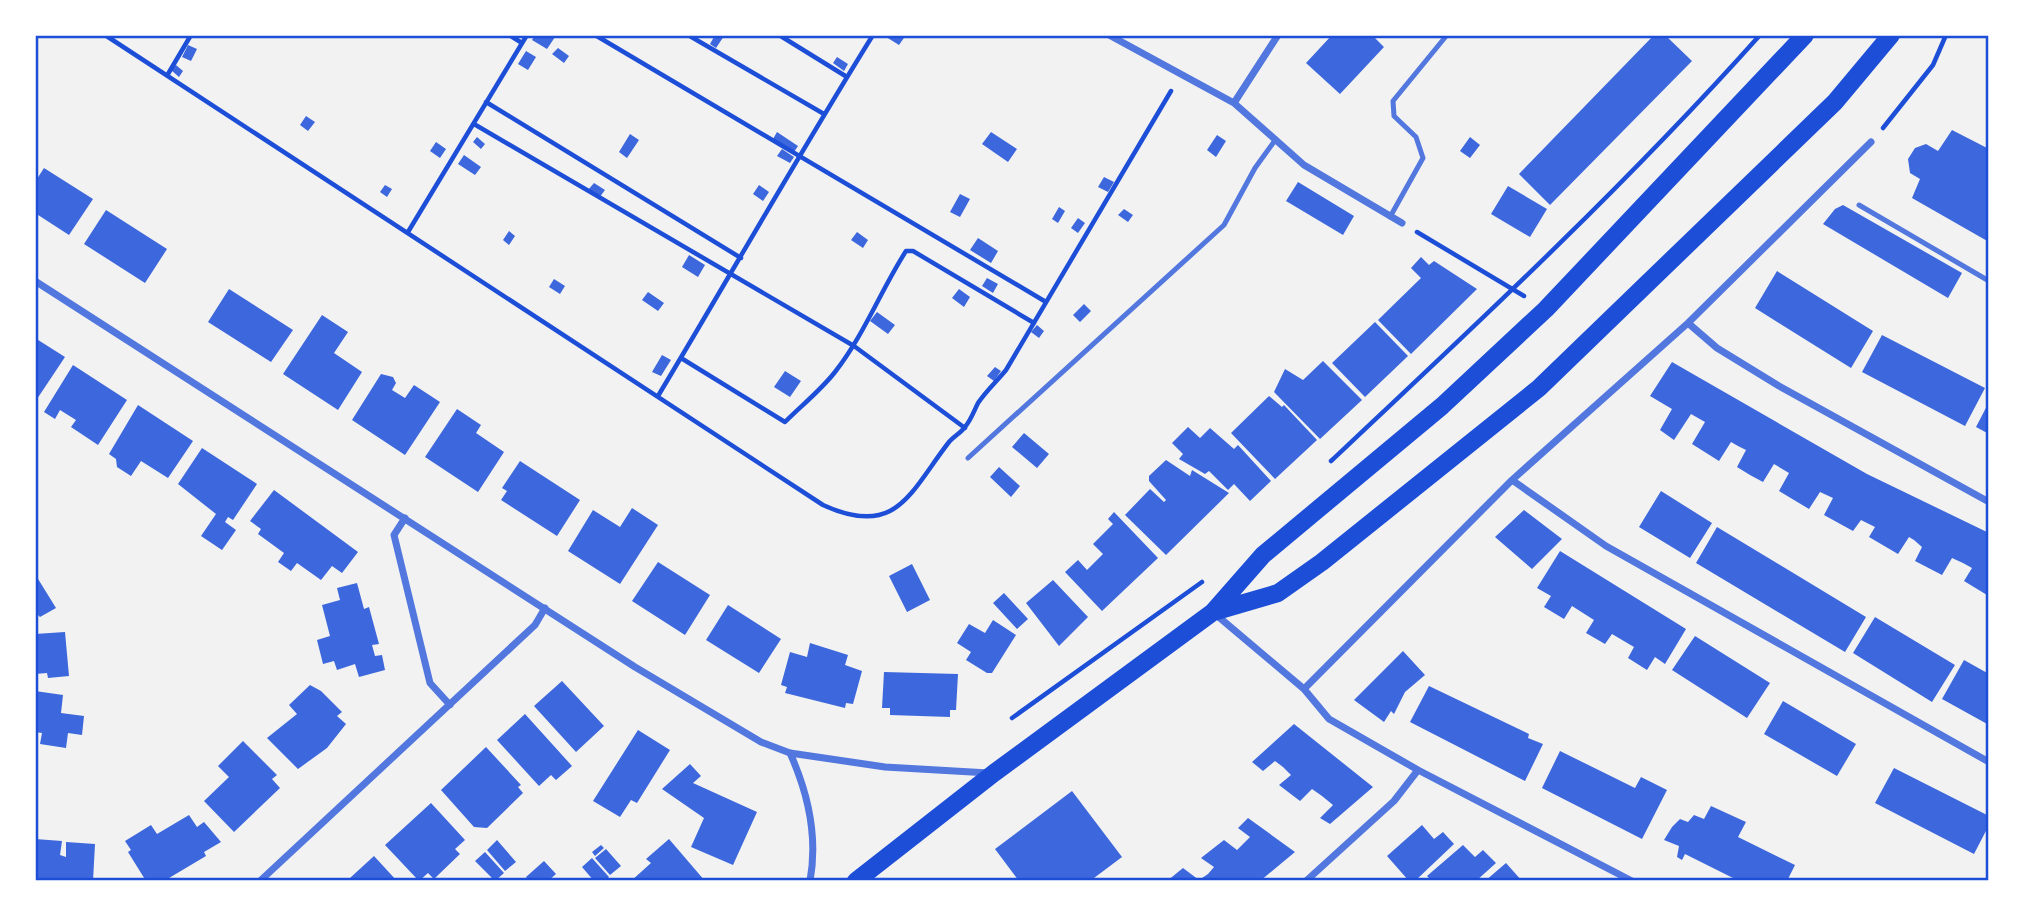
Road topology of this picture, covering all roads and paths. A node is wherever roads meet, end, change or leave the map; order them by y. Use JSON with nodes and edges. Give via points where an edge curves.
{"nodes":[{"id":1,"x":105,"y":35,"type":"edge"},
{"id":2,"x":191,"y":35,"type":"edge"},
{"id":3,"x":509,"y":35,"type":"edge"},
{"id":4,"x":527,"y":35,"type":"edge"},
{"id":5,"x":595,"y":35,"type":"edge"},
{"id":6,"x":688,"y":35,"type":"edge"},
{"id":7,"x":779,"y":35,"type":"edge"},
{"id":8,"x":872,"y":35,"type":"edge"},
{"id":9,"x":1109,"y":35,"type":"edge"},
{"id":10,"x":1278,"y":35,"type":"edge"},
{"id":11,"x":1447,"y":35,"type":"edge"},
{"id":12,"x":1760,"y":35,"type":"edge"},
{"id":13,"x":1805,"y":35,"type":"edge"},
{"id":14,"x":1891,"y":35,"type":"edge"},
{"id":15,"x":1947,"y":35,"type":"edge"},
{"id":16,"x":522,"y":43,"type":"junction"},
{"id":17,"x":1180,"y":72,"type":"junction"},
{"id":18,"x":168,"y":74,"type":"junction"},
{"id":19,"x":847,"y":77,"type":"junction"},
{"id":20,"x":486,"y":102,"type":"junction"},
{"id":21,"x":1234,"y":103,"type":"junction"},
{"id":22,"x":824,"y":114,"type":"junction"},
{"id":23,"x":474,"y":124,"type":"junction"},
{"id":24,"x":1276,"y":139,"type":"junction"},
{"id":25,"x":1871,"y":142,"type":"joint"},
{"id":26,"x":798,"y":155,"type":"junction"},
{"id":27,"x":1859,"y":205,"type":"dead end"},
{"id":28,"x":1390,"y":217,"type":"junction"},
{"id":29,"x":1402,"y":223,"type":"joint"},
{"id":30,"x":408,"y":232,"type":"junction"},
{"id":31,"x":741,"y":258,"type":"junction"},
{"id":32,"x":731,"y":275,"type":"junction"},
{"id":33,"x":35,"y":281,"type":"edge"},
{"id":34,"x":1989,"y":281,"type":"edge"},
{"id":35,"x":1512,"y":288,"type":"junction"},
{"id":36,"x":1046,"y":302,"type":"junction"},
{"id":37,"x":1546,"y":309,"type":"junction"},
{"id":38,"x":1034,"y":323,"type":"junction"},
{"id":39,"x":1688,"y":323,"type":"junction"},
{"id":40,"x":853,"y":346,"type":"junction"},
{"id":41,"x":681,"y":358,"type":"junction"},
{"id":42,"x":657,"y":396,"type":"junction"},
{"id":43,"x":965,"y":428,"type":"junction"},
{"id":44,"x":968,"y":458,"type":"dead end"},
{"id":45,"x":1322,"y":469,"type":"dead end"},
{"id":46,"x":1512,"y":480,"type":"junction"},
{"id":47,"x":1989,"y":502,"type":"edge"},
{"id":48,"x":405,"y":518,"type":"junction"},
{"id":49,"x":1212,"y":573,"type":"dead end"},
{"id":50,"x":545,"y":608,"type":"junction"},
{"id":51,"x":1213,"y":612,"type":"junction"},
{"id":52,"x":1304,"y":690,"type":"junction"},
{"id":53,"x":450,"y":705,"type":"junction"},
{"id":54,"x":1012,"y":718,"type":"dead end"},
{"id":55,"x":790,"y":752,"type":"junction"},
{"id":56,"x":1989,"y":762,"type":"edge"},
{"id":57,"x":1418,"y":770,"type":"junction"},
{"id":58,"x":994,"y":773,"type":"junction"},
{"id":59,"x":260,"y":881,"type":"edge"},
{"id":60,"x":810,"y":881,"type":"edge"},
{"id":61,"x":856,"y":881,"type":"edge"},
{"id":62,"x":1306,"y":881,"type":"edge"},
{"id":63,"x":1632,"y":881,"type":"edge"}],
"edges":[{"from":1,"to":18,"type":"path"},
{"from":2,"to":18,"type":"path"},
{"from":3,"to":16,"type":"path"},
{"from":4,"to":16,"type":"path"},
{"from":5,"to":26,"type":"path"},
{"from":6,"to":22,"type":"path"},
{"from":7,"to":19,"type":"path"},
{"from":8,"to":19,"type":"path"},
{"from":9,"to":17,"type":"street"},
{"from":10,"to":21,"type":"street"},
{"from":11,"to":28,"type":"lane","via":[[1393,101],[1394,116],[1416,137],[1423,158]]},
{"from":12,"to":35,"type":"path","via":[[1696,106]]},
{"from":13,"to":37,"type":"main road"},
{"from":14,"to":51,"type":"main road","via":[[1835,102],[1539,388],[1278,593]]},
{"from":15,"to":25,"type":"path","via":[[1933,65]]},
{"from":16,"to":20,"type":"path"},
{"from":17,"to":21,"type":"street"},
{"from":17,"to":36,"type":"path"},
{"from":18,"to":30,"type":"path"},
{"from":19,"to":22,"type":"path"},
{"from":20,"to":23,"type":"path"},
{"from":20,"to":31,"type":"path"},
{"from":21,"to":24,"type":"street"},
{"from":22,"to":26,"type":"path"},
{"from":23,"to":30,"type":"path"},
{"from":23,"to":32,"type":"path"},
{"from":24,"to":28,"type":"street","via":[[1304,165]]},
{"from":24,"to":44,"type":"lane","via":[[1224,225]]},
{"from":25,"to":39,"type":"street"},
{"from":26,"to":31,"type":"path"},
{"from":26,"to":36,"type":"path"},
{"from":27,"to":34,"type":"lane"},
{"from":28,"to":29,"type":"street"},
{"from":29,"to":35,"type":"path"},
{"from":30,"to":42,"type":"path"},
{"from":31,"to":32,"type":"path"},
{"from":32,"to":40,"type":"path"},
{"from":32,"to":41,"type":"path"},
{"from":33,"to":48,"type":"street"},
{"from":35,"to":37,"type":"path"},
{"from":35,"to":45,"type":"path"},
{"from":36,"to":38,"type":"path"},
{"from":37,"to":51,"type":"main road","via":[[1442,405],[1263,555]]},
{"from":38,"to":40,"type":"path","via":[[906,251]]},
{"from":38,"to":43,"type":"path"},
{"from":39,"to":46,"type":"street"},
{"from":39,"to":47,"type":"street","via":[[1717,348],[1779,386]]},
{"from":40,"to":41,"type":"path","via":[[833,375],[785,422]]},
{"from":40,"to":43,"type":"path"},
{"from":41,"to":42,"type":"path"},
{"from":42,"to":43,"type":"path","via":[[823,505],[855,517],[878,516],[909,497],[951,439]]},
{"from":46,"to":52,"type":"street"},
{"from":46,"to":56,"type":"street","via":[[1606,545]]},
{"from":48,"to":50,"type":"street"},
{"from":48,"to":53,"type":"street","via":[[394,536],[430,683]]},
{"from":49,"to":54,"type":"path"},
{"from":50,"to":53,"type":"street","via":[[535,625]]},
{"from":50,"to":55,"type":"street","via":[[732,725]]},
{"from":51,"to":52,"type":"street"},
{"from":51,"to":58,"type":"main road"},
{"from":52,"to":57,"type":"street","via":[[1329,719]]},
{"from":53,"to":59,"type":"street"},
{"from":55,"to":58,"type":"street","via":[[885,767]]},
{"from":55,"to":60,"type":"street","via":[[812,823]]},
{"from":57,"to":62,"type":"street","via":[[1395,801]]},
{"from":57,"to":63,"type":"street"},
{"from":58,"to":61,"type":"main road"}]}
